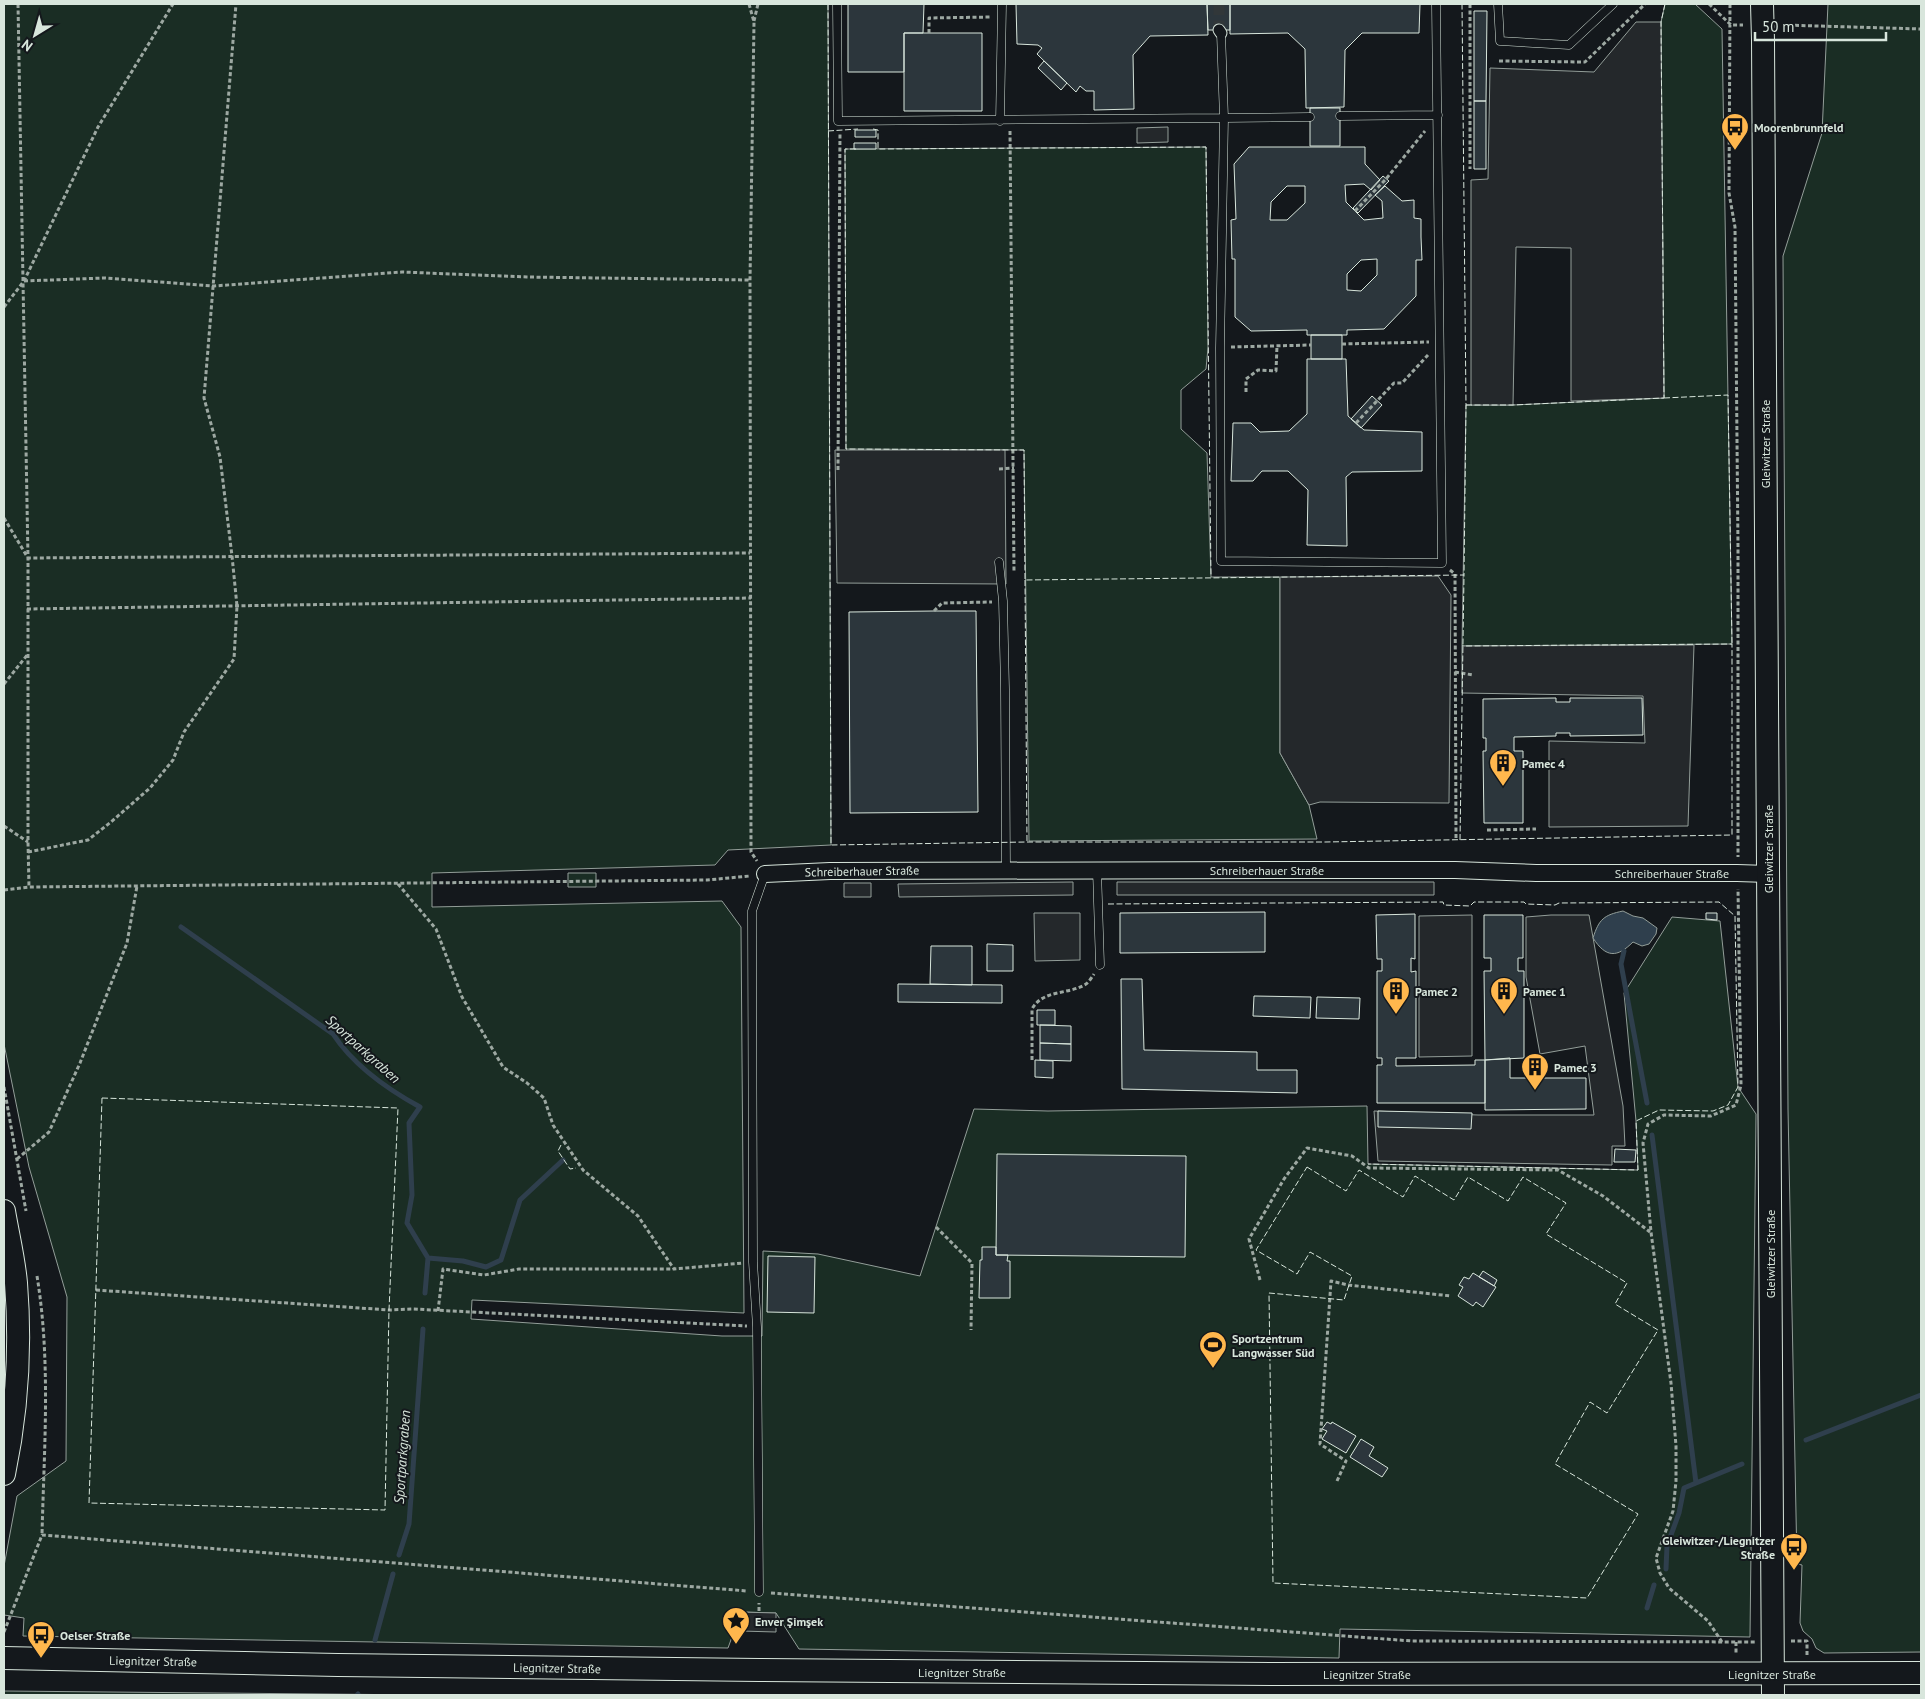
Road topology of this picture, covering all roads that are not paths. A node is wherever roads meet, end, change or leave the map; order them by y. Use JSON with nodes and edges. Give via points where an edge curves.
{"nodes":[{"id":1,"x":837,"y":4,"type":"edge"},
{"id":2,"x":1002,"y":4,"type":"edge"},
{"id":3,"x":1436,"y":4,"type":"edge"},
{"id":4,"x":1498,"y":4,"type":"edge"},
{"id":5,"x":1613,"y":4,"type":"edge"},
{"id":6,"x":1762,"y":4,"type":"edge"},
{"id":7,"x":1220,"y":32,"type":"tunnel mouth"},
{"id":8,"x":1438,"y":115,"type":"junction"},
{"id":9,"x":1340,"y":116,"type":"dead end"},
{"id":10,"x":1310,"y":117,"type":"dead end"},
{"id":11,"x":1224,"y":118,"type":"junction"},
{"id":12,"x":1000,"y":121,"type":"junction"},
{"id":13,"x":999,"y":562,"type":"dead end"},
{"id":14,"x":1006,"y":870,"type":"junction"},
{"id":15,"x":1097,"y":870,"type":"junction"},
{"id":16,"x":765,"y":874,"type":"joint"},
{"id":17,"x":1768,"y":874,"type":"junction"},
{"id":18,"x":1100,"y":965,"type":"road end"},
{"id":19,"x":4,"y":1211,"type":"edge"},
{"id":20,"x":4,"y":1474,"type":"edge"},
{"id":21,"x":759,"y":1592,"type":"road end"},
{"id":22,"x":4,"y":1658,"type":"edge"},
{"id":23,"x":1921,"y":1674,"type":"edge"},
{"id":24,"x":1773,"y":1685,"type":"edge"}],
"edges":[{"from":1,"to":12,"type":"lane","via":[[838,121]]},
{"from":2,"to":12,"type":"lane"},
{"from":3,"to":8,"type":"lane"},
{"from":4,"to":5,"type":"lane","via":[[1500,41],[1569,45]]},
{"from":6,"to":17,"type":"main road","name":"Gleiwitzer Straße"},
{"from":7,"to":11,"type":"lane"},
{"from":8,"to":9,"type":"lane"},
{"from":8,"to":11,"type":"lane","via":[[1442,563],[1221,561]]},
{"from":10,"to":11,"type":"lane"},
{"from":11,"to":12,"type":"lane"},
{"from":13,"to":14,"type":"lane","via":[[1003,601]]},
{"from":14,"to":15,"type":"street","name":"Schreiberhauer Straße"},
{"from":14,"to":16,"type":"street","name":"Schreiberhauer Straße"},
{"from":15,"to":17,"type":"street","name":"Schreiberhauer Straße"},
{"from":15,"to":18,"type":"lane"},
{"from":16,"to":21,"type":"lane","via":[[752,911],[753,1262],[757,1327]]},
{"from":17,"to":24,"type":"main road","name":"Gleiwitzer Straße"},
{"from":19,"to":20,"type":"main road","via":[[16,1282],[18,1344],[14,1409]]},
{"from":22,"to":24,"type":"main road","name":"Liegnitzer Straße","via":[[338,1666],[1261,1674]]},
{"from":23,"to":24,"type":"main road","name":"Liegnitzer Straße"}]}
